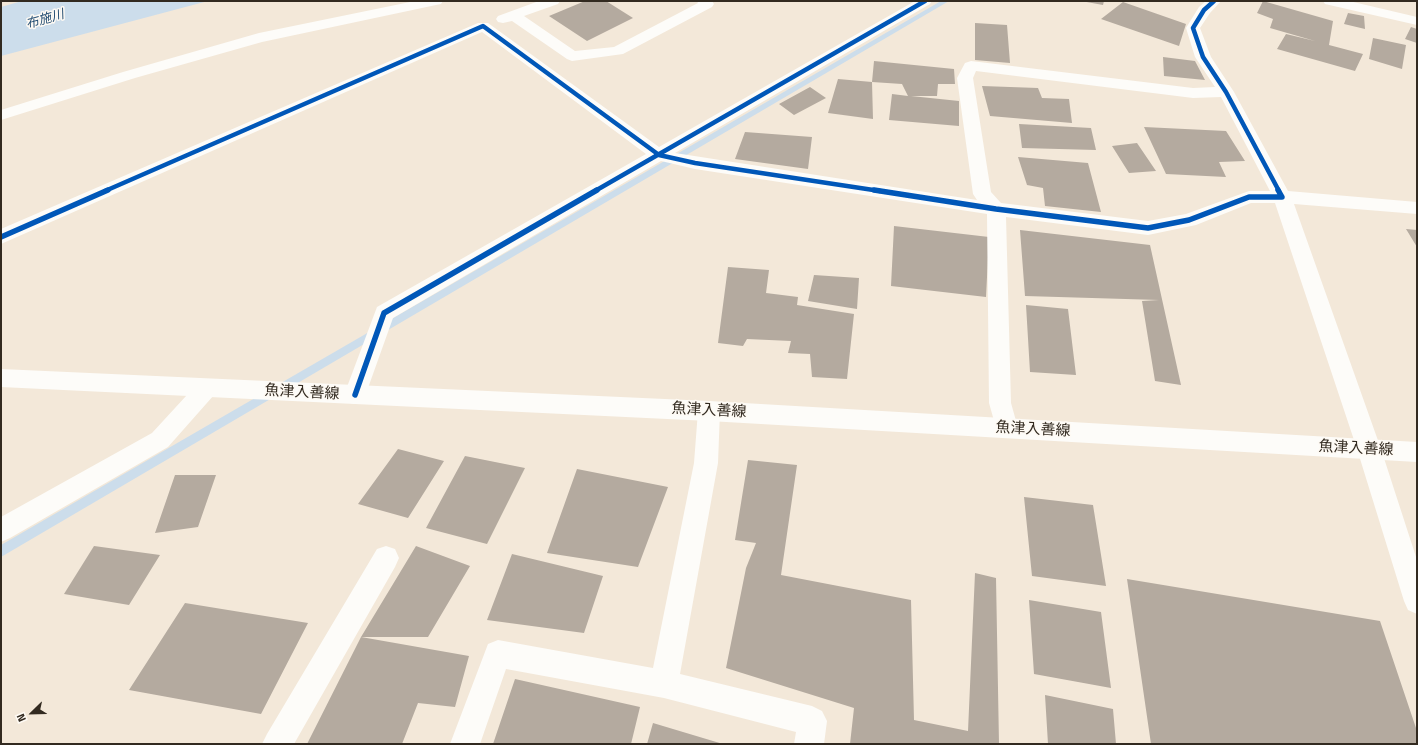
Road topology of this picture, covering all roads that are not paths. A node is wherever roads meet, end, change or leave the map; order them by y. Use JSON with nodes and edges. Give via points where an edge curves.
{"nodes":[{"id":1,"x":436,"y":1,"type":"edge"},
{"id":2,"x":553,"y":1,"type":"edge"},
{"id":3,"x":704,"y":1,"type":"edge"},
{"id":4,"x":925,"y":1,"type":"edge"},
{"id":5,"x":1214,"y":1,"type":"edge"},
{"id":6,"x":1330,"y":1,"type":"edge"},
{"id":7,"x":513,"y":16,"type":"junction"},
{"id":8,"x":1417,"y":21,"type":"edge"},
{"id":9,"x":484,"y":26,"type":"junction"},
{"id":10,"x":1226,"y":92,"type":"junction"},
{"id":11,"x":1,"y":115,"type":"edge"},
{"id":12,"x":659,"y":155,"type":"junction"},
{"id":13,"x":1282,"y":197,"type":"junction"},
{"id":14,"x":1417,"y":208,"type":"edge"},
{"id":15,"x":996,"y":209,"type":"junction"},
{"id":16,"x":1,"y":237,"type":"edge"},
{"id":17,"x":1,"y":378,"type":"edge"},
{"id":18,"x":206,"y":389,"type":"junction"},
{"id":19,"x":355,"y":395,"type":"junction"},
{"id":20,"x":709,"y":411,"type":"junction"},
{"id":21,"x":1006,"y":428,"type":"junction"},
{"id":22,"x":1370,"y":449,"type":"junction"},
{"id":23,"x":1417,"y":452,"type":"edge"},
{"id":24,"x":1,"y":530,"type":"edge"},
{"id":25,"x":386,"y":558,"type":"dead end"},
{"id":26,"x":1417,"y":600,"type":"edge"},
{"id":27,"x":664,"y":684,"type":"junction"},
{"id":28,"x":277,"y":744,"type":"edge"},
{"id":29,"x":465,"y":744,"type":"edge"},
{"id":30,"x":809,"y":744,"type":"edge"}],
"edges":[{"from":1,"to":11,"type":"street","via":[[259,38],[129,74]]},
{"from":2,"to":7,"type":"street"},
{"from":3,"to":7,"type":"street","via":[[707,4],[618,51],[572,56]]},
{"from":4,"to":12,"type":"street"},
{"from":5,"to":10,"type":"street","via":[[1204,10],[1193,28],[1203,57]]},
{"from":6,"to":8,"type":"street"},
{"from":7,"to":9,"type":"street"},
{"from":9,"to":12,"type":"street"},
{"from":9,"to":16,"type":"street"},
{"from":10,"to":13,"type":"street"},
{"from":10,"to":15,"type":"street","via":[[1193,93],[971,66],[965,78],[982,194]]},
{"from":12,"to":15,"type":"street","via":[[695,163]]},
{"from":12,"to":19,"type":"street","via":[[384,313]]},
{"from":13,"to":14,"type":"street"},
{"from":13,"to":15,"type":"street","via":[[1249,197],[1189,220],[1148,228]]},
{"from":13,"to":22,"type":"street"},
{"from":15,"to":21,"type":"street","via":[[1000,403]]},
{"from":17,"to":18,"type":"street","name":"魚津入善線"},
{"from":18,"to":19,"type":"street","name":"魚津入善線"},
{"from":18,"to":24,"type":"street","via":[[160,440]]},
{"from":19,"to":20,"type":"street","name":"魚津入善線"},
{"from":20,"to":21,"type":"street","name":"魚津入善線"},
{"from":20,"to":27,"type":"street","via":[[706,463]]},
{"from":21,"to":22,"type":"street","name":"魚津入善線"},
{"from":22,"to":23,"type":"street","name":"魚津入善線"},
{"from":22,"to":26,"type":"street"},
{"from":25,"to":28,"type":"street"},
{"from":27,"to":29,"type":"street","via":[[498,654]]},
{"from":27,"to":30,"type":"street","via":[[812,722]]}]}
